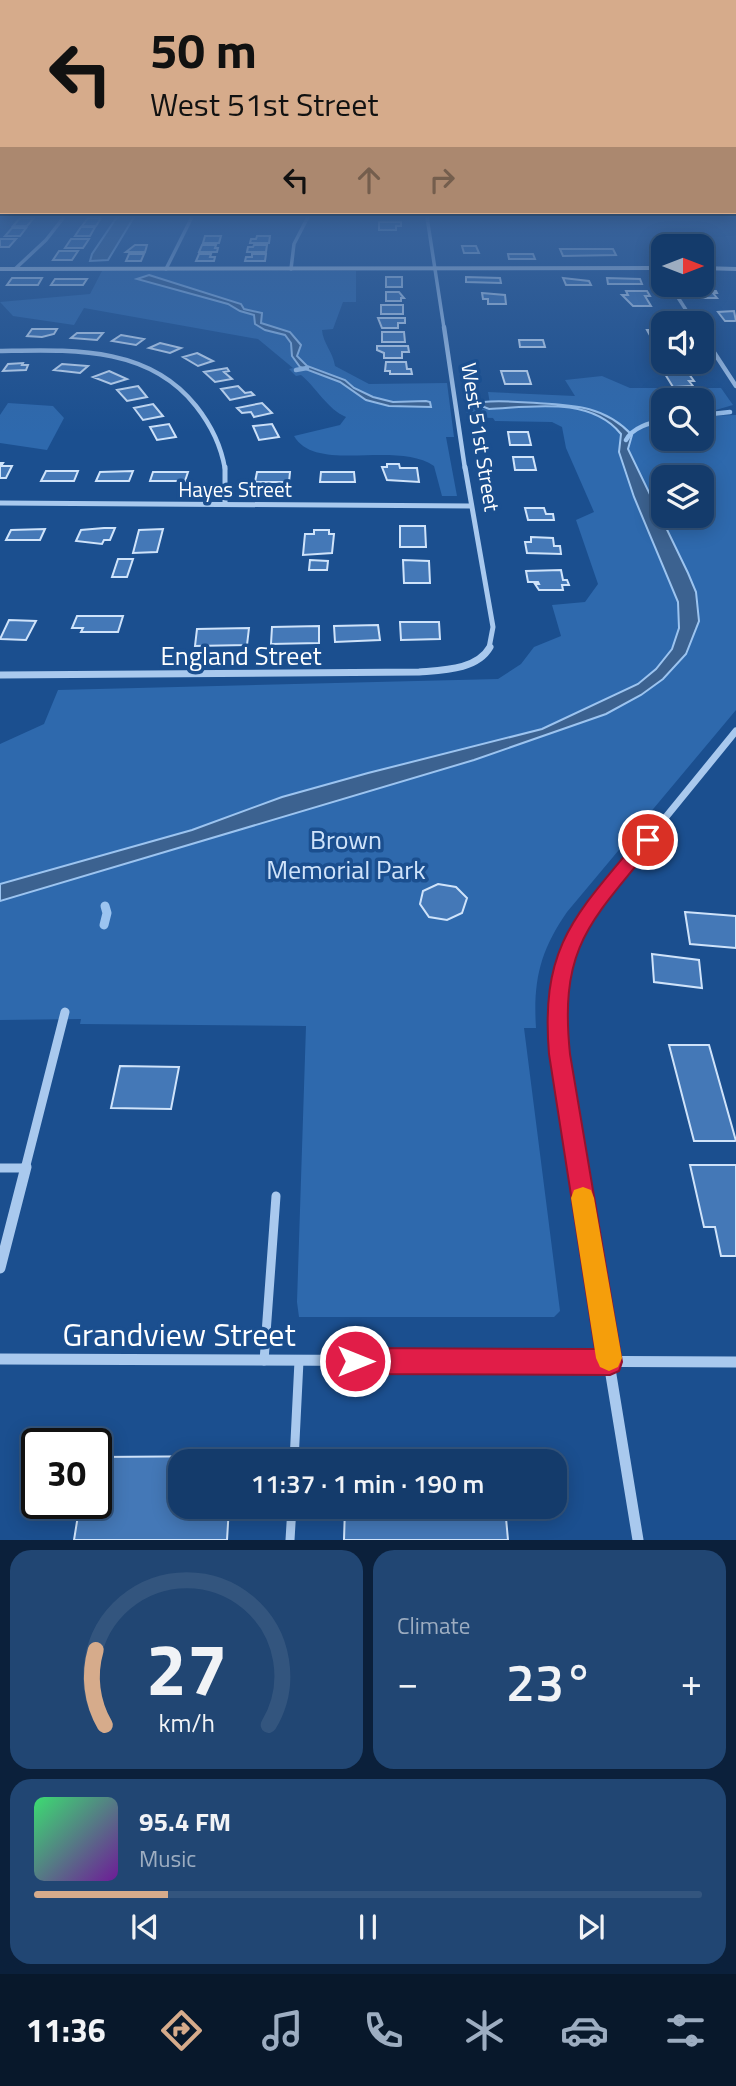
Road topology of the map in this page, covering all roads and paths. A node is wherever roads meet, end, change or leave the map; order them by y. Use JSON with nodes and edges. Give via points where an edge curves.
{"nodes":[{"id":1,"x":437,"y":289,"type":"edge"},
{"id":2,"x":0,"y":351,"type":"edge"},
{"id":3,"x":714,"y":352,"type":"edge"},
{"id":4,"x":736,"y":386,"type":"edge"},
{"id":5,"x":0,"y":503,"type":"edge"},
{"id":6,"x":225,"y":505,"type":"junction"},
{"id":7,"x":471,"y":506,"type":"junction"},
{"id":8,"x":479,"y":658,"type":"joint"},
{"id":9,"x":0,"y":675,"type":"edge"},
{"id":10,"x":736,"y":731,"type":"edge"},
{"id":11,"x":65,"y":1012,"type":"dead end"},
{"id":12,"x":0,"y":1168,"type":"edge"},
{"id":13,"x":25,"y":1168,"type":"junction"},
{"id":14,"x":276,"y":1196,"type":"dead end"},
{"id":15,"x":0,"y":1268,"type":"edge"},
{"id":16,"x":0,"y":1359,"type":"edge"},
{"id":17,"x":264,"y":1361,"type":"junction"},
{"id":18,"x":299,"y":1361,"type":"junction"},
{"id":19,"x":610,"y":1362,"type":"junction"},
{"id":20,"x":736,"y":1362,"type":"edge"},
{"id":21,"x":295,"y":1449,"type":"edge"},
{"id":22,"x":291,"y":1519,"type":"edge"},
{"id":23,"x":290,"y":1540,"type":"edge"},
{"id":24,"x":638,"y":1540,"type":"edge"}],
"edges":[{"from":1,"to":7,"type":"street","name":"West 51st Street"},
{"from":2,"to":6,"type":"street","via":[[76,351],[128,359],[165,373],[202,412],[223,449],[228,477]]},
{"from":3,"to":4,"type":"street"},
{"from":5,"to":6,"type":"street","name":"Hayes Street"},
{"from":6,"to":7,"type":"street","name":"Hayes Street"},
{"from":7,"to":8,"type":"street","name":"West 51st Street","via":[[493,627],[491,645]]},
{"from":8,"to":9,"type":"street","name":"England Street","via":[[453,669],[419,672]]},
{"from":10,"to":19,"type":"street","via":[[583,918],[567,951],[560,980],[559,1054]]},
{"from":11,"to":13,"type":"street"},
{"from":12,"to":13,"type":"lane"},
{"from":13,"to":15,"type":"street"},
{"from":14,"to":17,"type":"lane"},
{"from":16,"to":17,"type":"street","name":"Grandview Street"},
{"from":17,"to":18,"type":"street","name":"Grandview Street"},
{"from":18,"to":19,"type":"street","name":"Grandview Street"},
{"from":18,"to":21,"type":"lane"},
{"from":19,"to":20,"type":"street","name":"Grandview Street"},
{"from":19,"to":24,"type":"street"},
{"from":22,"to":23,"type":"lane"}]}
